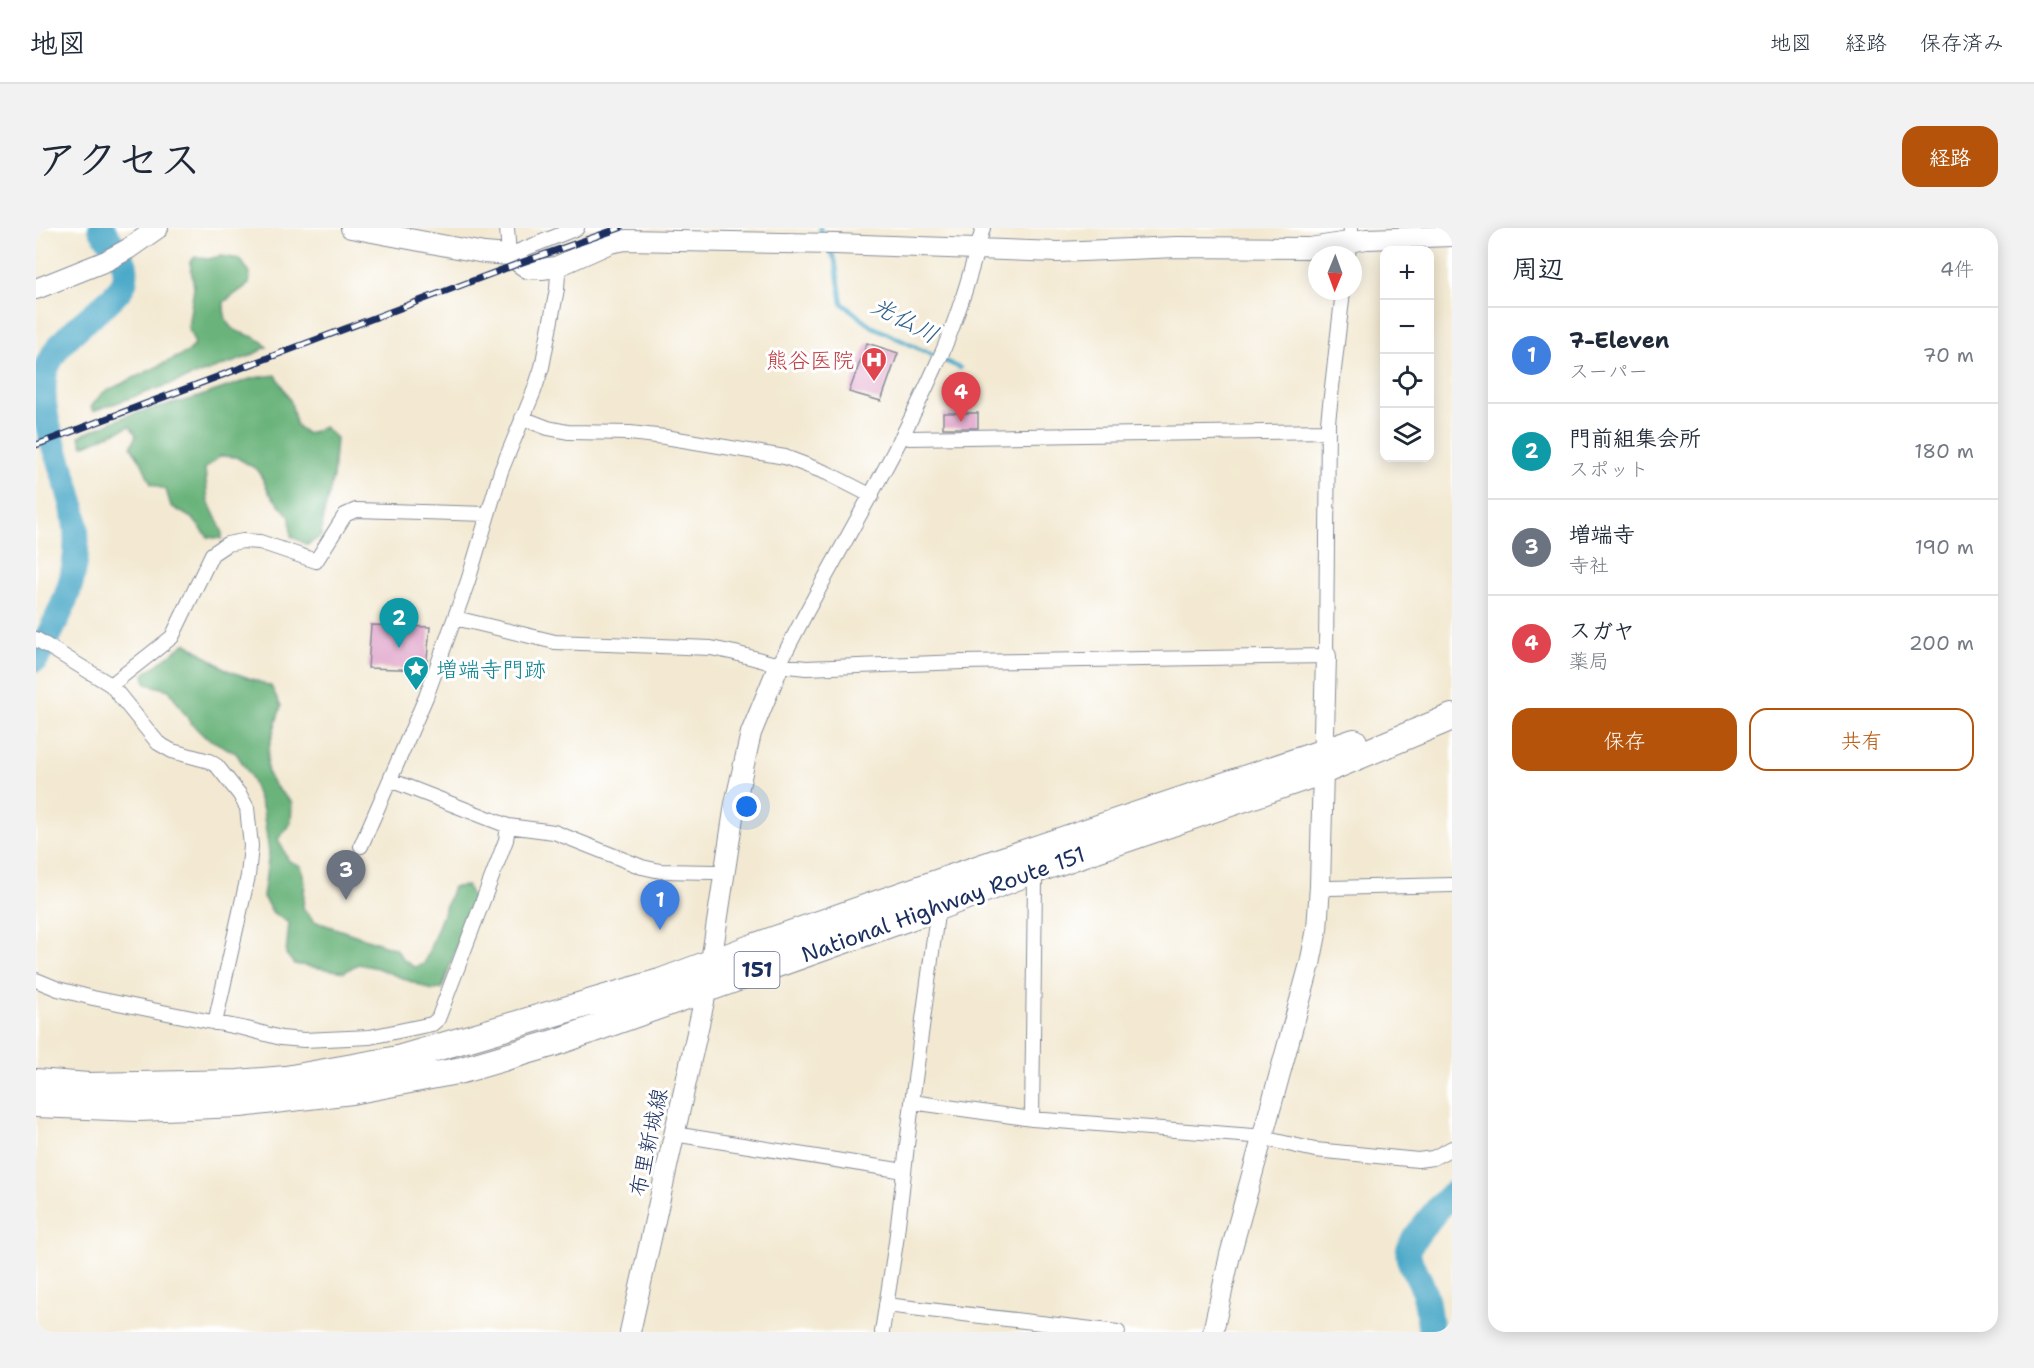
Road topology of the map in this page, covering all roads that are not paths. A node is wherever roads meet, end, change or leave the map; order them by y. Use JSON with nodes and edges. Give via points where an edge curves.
{"nodes":[{"id":1,"x":158,"y":228,"type":"edge"},
{"id":2,"x":351,"y":228,"type":"edge"},
{"id":3,"x":507,"y":228,"type":"edge"},
{"id":4,"x":577,"y":228,"type":"edge"},
{"id":5,"x":983,"y":228,"type":"edge"},
{"id":6,"x":1452,"y":236,"type":"edge"},
{"id":7,"x":1350,"y":241,"type":"edge"},
{"id":8,"x":977,"y":249,"type":"junction"},
{"id":9,"x":509,"y":255,"type":"junction"},
{"id":10,"x":556,"y":267,"type":"junction"},
{"id":11,"x":36,"y":289,"type":"edge"},
{"id":12,"x":1342,"y":300,"type":"edge"},
{"id":13,"x":522,"y":418,"type":"junction"},
{"id":14,"x":1328,"y":431,"type":"junction"},
{"id":15,"x":903,"y":436,"type":"junction"},
{"id":16,"x":872,"y":496,"type":"junction"},
{"id":17,"x":488,"y":514,"type":"junction"},
{"id":18,"x":455,"y":618,"type":"junction"},
{"id":19,"x":36,"y":639,"type":"edge"},
{"id":20,"x":1326,"y":656,"type":"junction"},
{"id":21,"x":779,"y":665,"type":"junction"},
{"id":22,"x":111,"y":686,"type":"junction"},
{"id":23,"x":1452,"y":712,"type":"edge"},
{"id":24,"x":1452,"y":717,"type":"edge"},
{"id":25,"x":1323,"y":762,"type":"junction"},
{"id":26,"x":390,"y":780,"type":"junction"},
{"id":27,"x":508,"y":826,"type":"junction"},
{"id":28,"x":361,"y":846,"type":"dead end"},
{"id":29,"x":1027,"y":873,"type":"junction"},
{"id":30,"x":724,"y":875,"type":"junction"},
{"id":31,"x":1452,"y":885,"type":"edge"},
{"id":32,"x":1320,"y":886,"type":"junction"},
{"id":33,"x":938,"y":907,"type":"junction"},
{"id":34,"x":711,"y":963,"type":"junction"},
{"id":35,"x":36,"y":980,"type":"edge"},
{"id":36,"x":707,"y":988,"type":"junction"},
{"id":37,"x":215,"y":1023,"type":"junction"},
{"id":38,"x":36,"y":1082,"type":"edge"},
{"id":39,"x":912,"y":1102,"type":"junction"},
{"id":40,"x":36,"y":1104,"type":"edge"},
{"id":41,"x":1032,"y":1119,"type":"junction"},
{"id":42,"x":674,"y":1134,"type":"junction"},
{"id":43,"x":1262,"y":1138,"type":"junction"},
{"id":44,"x":1452,"y":1148,"type":"edge"},
{"id":45,"x":904,"y":1171,"type":"junction"},
{"id":46,"x":886,"y":1305,"type":"junction"},
{"id":47,"x":630,"y":1332,"type":"edge"},
{"id":48,"x":882,"y":1332,"type":"edge"},
{"id":49,"x":1118,"y":1332,"type":"edge"},
{"id":50,"x":1213,"y":1332,"type":"edge"}],
"edges":[{"from":1,"to":11,"type":"street","via":[[106,261]]},
{"from":2,"to":9,"type":"street"},
{"from":3,"to":9,"type":"street"},
{"from":4,"to":9,"type":"street"},
{"from":5,"to":8,"type":"street"},
{"from":6,"to":7,"type":"street"},
{"from":7,"to":8,"type":"street","via":[[1310,248],[1177,247],[1058,252]]},
{"from":8,"to":10,"type":"street","via":[[626,240]]},
{"from":8,"to":15,"type":"street","via":[[939,361]]},
{"from":9,"to":10,"type":"street","via":[[527,268]]},
{"from":10,"to":13,"type":"street","via":[[557,289],[542,367]]},
{"from":12,"to":14,"type":"street"},
{"from":13,"to":16,"type":"street","via":[[568,432],[665,436],[785,457]]},
{"from":13,"to":17,"type":"street"},
{"from":14,"to":15,"type":"street"},
{"from":14,"to":20,"type":"street"},
{"from":15,"to":16,"type":"street"},
{"from":16,"to":21,"type":"street"},
{"from":17,"to":18,"type":"street"},
{"from":17,"to":22,"type":"street","via":[[356,510],[345,515],[316,561],[260,542],[227,544],[212,554],[172,637]]},
{"from":18,"to":21,"type":"street","via":[[555,642],[711,648]]},
{"from":18,"to":26,"type":"street"},
{"from":19,"to":22,"type":"street"},
{"from":20,"to":21,"type":"street","via":[[806,668]]},
{"from":20,"to":25,"type":"street"},
{"from":21,"to":30,"type":"street","name":"布里新城線","via":[[751,733]]},
{"from":22,"to":37,"type":"street","via":[[158,743],[217,766],[248,808],[248,876]]},
{"from":23,"to":25,"type":"highway","name":"National Highway Route 151","number":"151"},
{"from":24,"to":25,"type":"highway","name":"National Highway Route 151","number":"151"},
{"from":25,"to":29,"type":"highway","name":"National Highway Route 151","number":"151"},
{"from":25,"to":32,"type":"street"},
{"from":25,"to":34,"type":"highway","name":"National Highway Route 151","number":"151","via":[[1000,861]]},
{"from":26,"to":27,"type":"street"},
{"from":26,"to":28,"type":"street"},
{"from":27,"to":30,"type":"street","via":[[554,832],[642,867]]},
{"from":27,"to":37,"type":"street","via":[[438,1019],[432,1024],[370,1037],[304,1040]]},
{"from":29,"to":33,"type":"highway","name":"National Highway Route 151","number":"151"},
{"from":29,"to":41,"type":"street","via":[[1035,881]]},
{"from":30,"to":34,"type":"street","name":"布里新城線"},
{"from":31,"to":32,"type":"street"},
{"from":32,"to":43,"type":"street","via":[[1310,964]]},
{"from":33,"to":36,"type":"highway","name":"National Highway Route 151","number":"151"},
{"from":33,"to":39,"type":"street"},
{"from":34,"to":36,"type":"street","name":"布里新城線"},
{"from":34,"to":38,"type":"highway","name":"National Highway Route 151","number":"151","via":[[457,1043],[347,1070],[188,1086]]},
{"from":35,"to":37,"type":"street","via":[[93,998]]},
{"from":36,"to":40,"type":"highway","name":"National Highway Route 151","number":"151","via":[[554,1043],[405,1082],[240,1104],[138,1108]]},
{"from":36,"to":42,"type":"street","name":"布里新城線"},
{"from":39,"to":41,"type":"street"},
{"from":39,"to":45,"type":"street"},
{"from":41,"to":43,"type":"street"},
{"from":42,"to":45,"type":"street"},
{"from":42,"to":47,"type":"street","name":"布里新城線"},
{"from":43,"to":44,"type":"street","via":[[1315,1150],[1418,1160],[1433,1158]]},
{"from":43,"to":50,"type":"street"},
{"from":45,"to":46,"type":"street"},
{"from":46,"to":48,"type":"street"},
{"from":46,"to":49,"type":"street"}]}
